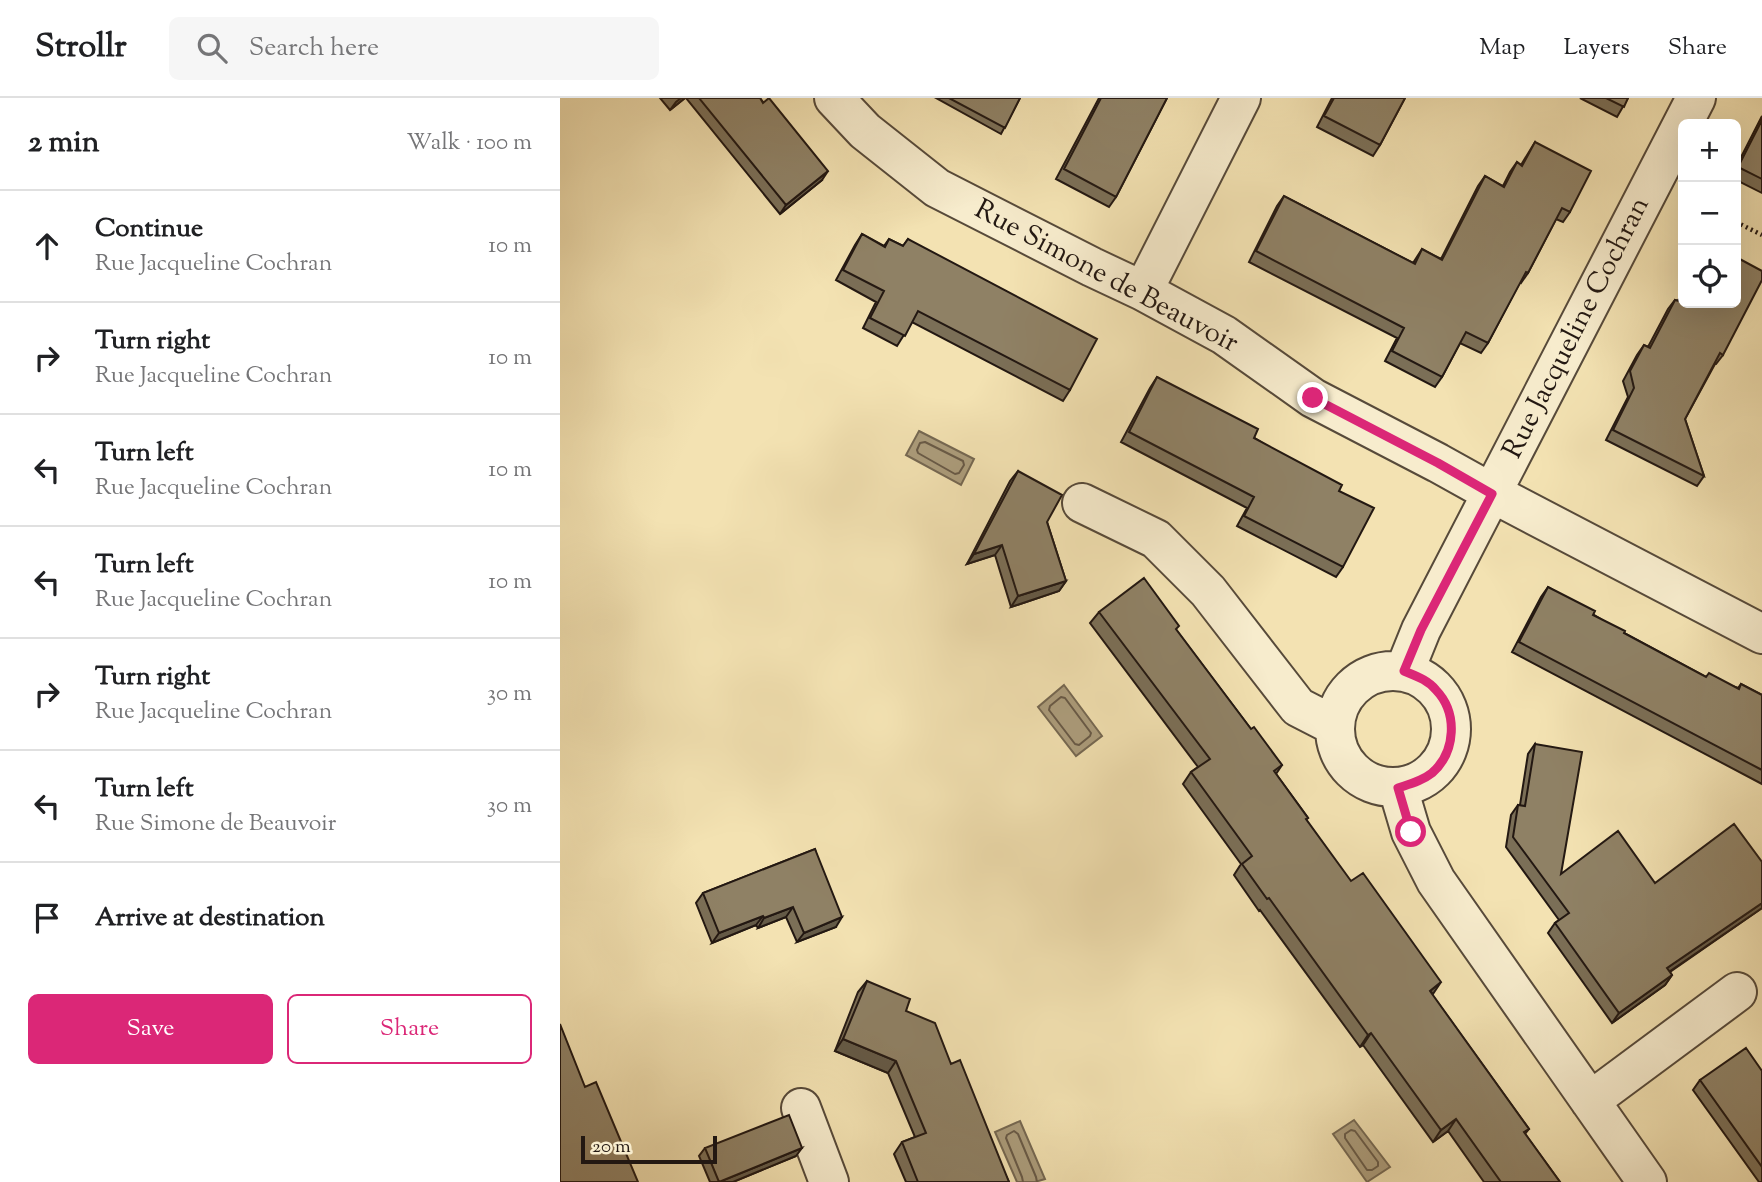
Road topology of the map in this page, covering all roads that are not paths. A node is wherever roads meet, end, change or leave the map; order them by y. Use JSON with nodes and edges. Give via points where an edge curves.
{"nodes":[{"id":1,"x":834,"y":98,"type":"edge"},
{"id":2,"x":1241,"y":98,"type":"edge"},
{"id":3,"x":1696,"y":98,"type":"edge"},
{"id":4,"x":1143,"y":291,"type":"junction"},
{"id":5,"x":1492,"y":494,"type":"junction"},
{"id":6,"x":1082,"y":503,"type":"dead end"},
{"id":7,"x":1762,"y":634,"type":"edge"},
{"id":8,"x":1404,"y":671,"type":"junction"},
{"id":9,"x":1335,"y":726,"type":"junction"},
{"id":10,"x":1398,"y":788,"type":"junction"},
{"id":11,"x":1737,"y":992,"type":"dead end"},
{"id":12,"x":1590,"y":1101,"type":"junction"},
{"id":13,"x":801,"y":1108,"type":"dead end"},
{"id":14,"x":829,"y":1182,"type":"edge"},
{"id":15,"x":1647,"y":1182,"type":"edge"}],
"edges":[{"from":1,"to":4,"type":"street","name":"Rue Simone de Beauvoir","via":[[864,131],[937,188]]},
{"from":2,"to":4,"type":"street"},
{"from":3,"to":5,"type":"street","name":"Rue Jacqueline Cochran"},
{"from":4,"to":5,"type":"street","name":"Rue Simone de Beauvoir","via":[[1224,335],[1313,398]]},
{"from":5,"to":7,"type":"street","name":"Rue Simone de Beauvoir"},
{"from":5,"to":8,"type":"street","name":"Rue Jacqueline Cochran"},
{"from":6,"to":9,"type":"street","via":[[1156,539],[1208,591],[1298,707]]},
{"from":8,"to":9,"type":"street","via":[[1384,671],[1349,690],[1339,706]]},
{"from":8,"to":10,"type":"street","via":[[1436,689],[1452,723],[1444,759],[1432,773]]},
{"from":9,"to":10,"type":"street","via":[[1337,745],[1360,777],[1378,786]]},
{"from":10,"to":12,"type":"street","via":[[1411,832],[1436,881]]},
{"from":11,"to":12,"type":"street"},
{"from":12,"to":15,"type":"street"},
{"from":13,"to":14,"type":"street"}]}
